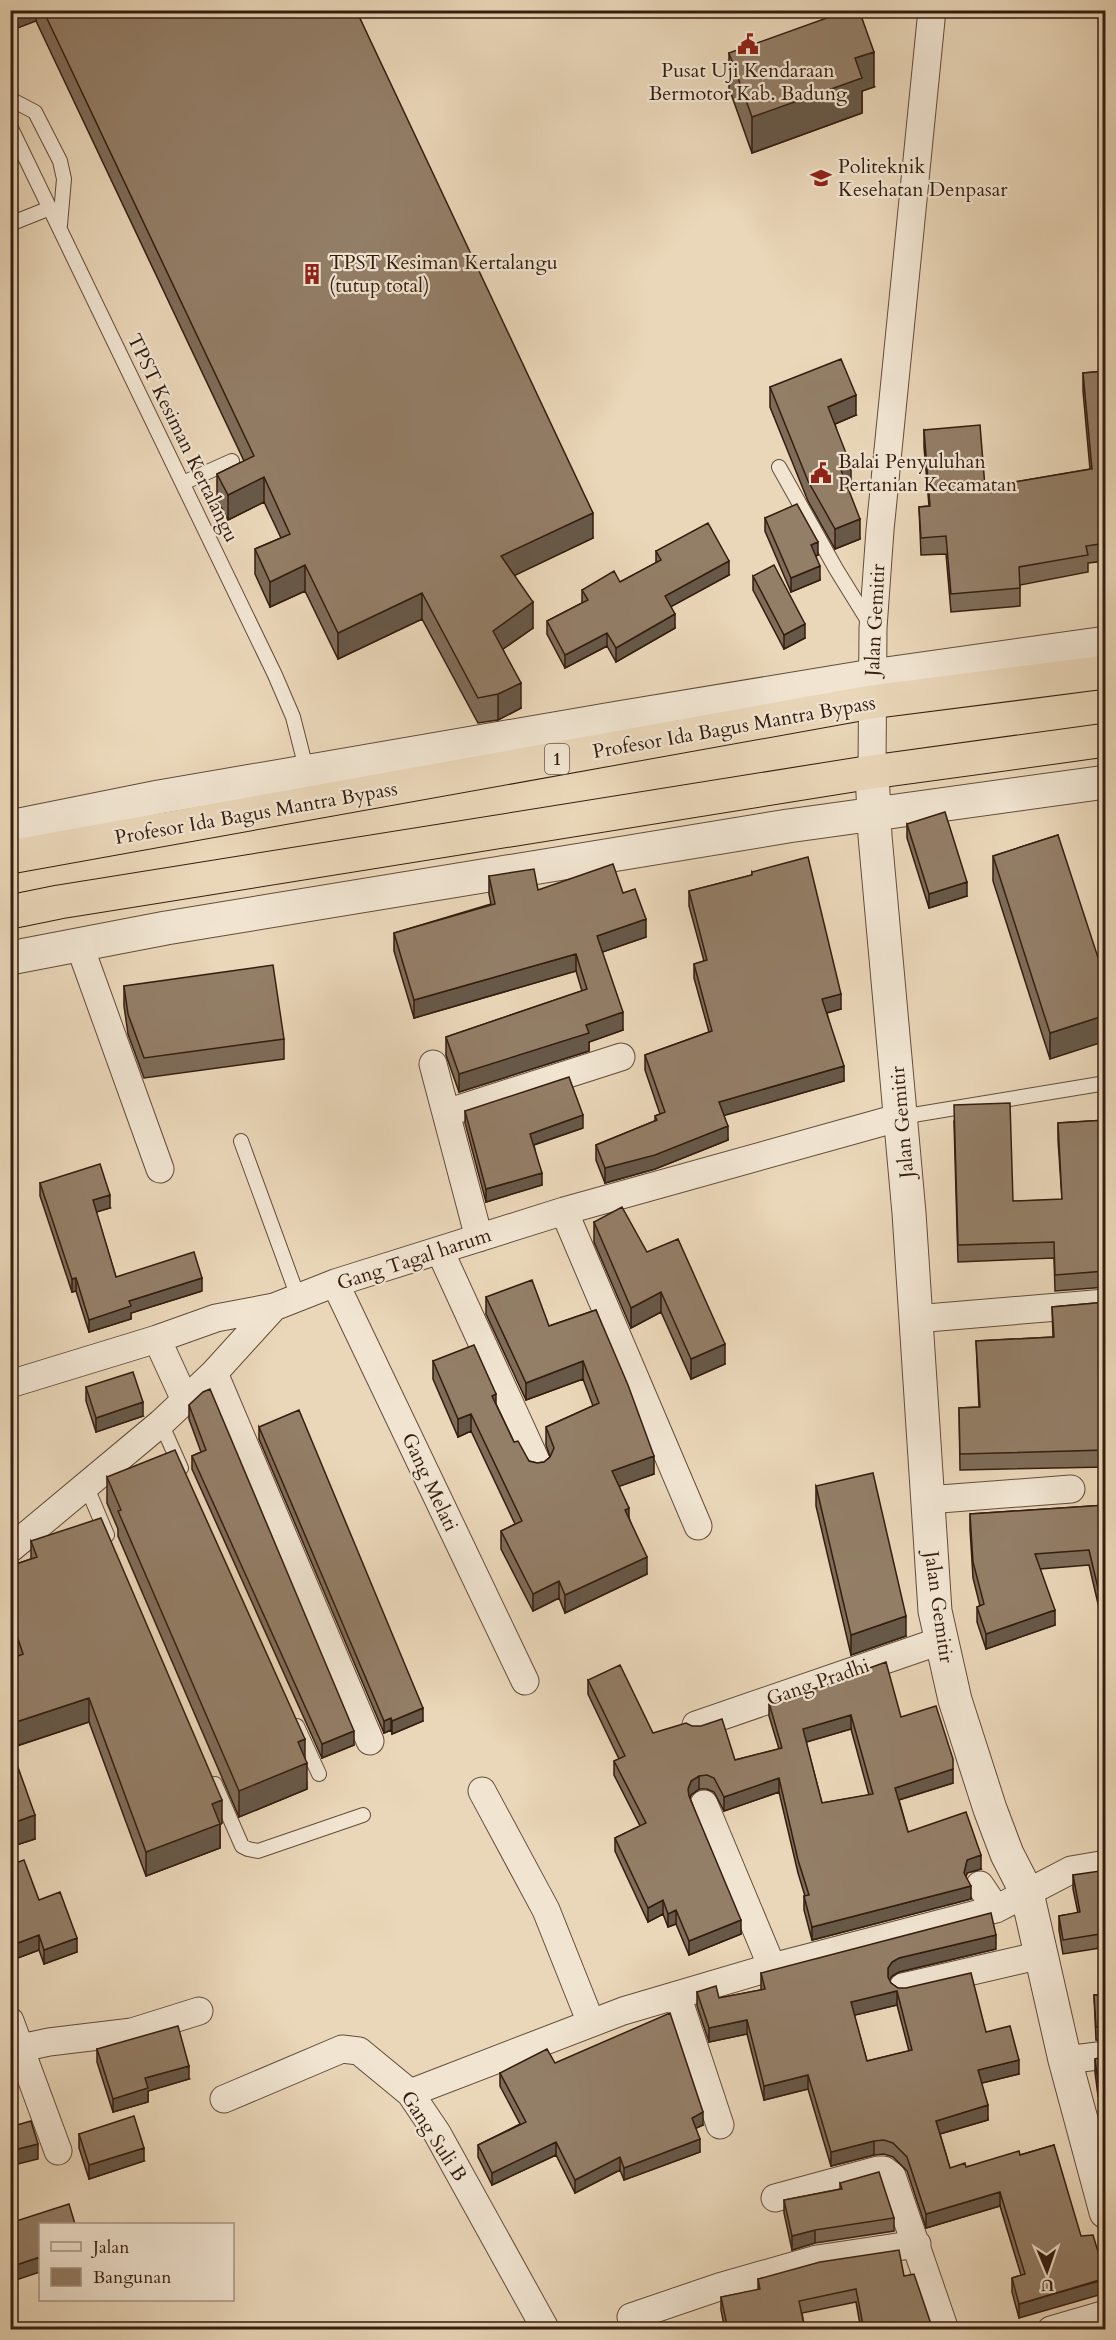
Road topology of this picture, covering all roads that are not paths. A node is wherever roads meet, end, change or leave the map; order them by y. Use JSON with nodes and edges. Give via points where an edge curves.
{"nodes":[{"id":1,"x":932,"y":10,"type":"edge"},
{"id":2,"x":10,"y":99,"type":"edge"},
{"id":3,"x":10,"y":126,"type":"edge"},
{"id":4,"x":50,"y":208,"type":"junction"},
{"id":5,"x":10,"y":224,"type":"edge"},
{"id":6,"x":60,"y":228,"type":"junction"},
{"id":7,"x":232,"y":461,"type":"dead end"},
{"id":8,"x":779,"y":467,"type":"dead end"},
{"id":9,"x":183,"y":483,"type":"junction"},
{"id":10,"x":873,"y":628,"type":"junction"},
{"id":11,"x":1106,"y":643,"type":"edge"},
{"id":12,"x":1106,"y":672,"type":"edge"},
{"id":13,"x":872,"y":689,"type":"junction"},
{"id":14,"x":1106,"y":740,"type":"edge"},
{"id":15,"x":307,"y":772,"type":"junction"},
{"id":16,"x":872,"y":772,"type":"junction"},
{"id":17,"x":1106,"y":782,"type":"edge"},
{"id":18,"x":874,"y":814,"type":"junction"},
{"id":19,"x":10,"y":827,"type":"edge"},
{"id":20,"x":10,"y":857,"type":"edge"},
{"id":21,"x":10,"y":912,"type":"edge"},
{"id":22,"x":80,"y":944,"type":"junction"},
{"id":23,"x":10,"y":958,"type":"edge"},
{"id":24,"x":621,"y":1057,"type":"dead end"},
{"id":25,"x":433,"y":1064,"type":"dead end"},
{"id":26,"x":1106,"y":1083,"type":"edge"},
{"id":27,"x":446,"y":1113,"type":"junction"},
{"id":28,"x":901,"y":1117,"type":"junction"},
{"id":29,"x":241,"y":1141,"type":"dead end"},
{"id":30,"x":160,"y":1169,"type":"dead end"},
{"id":31,"x":564,"y":1211,"type":"junction"},
{"id":32,"x":479,"y":1238,"type":"junction"},
{"id":33,"x":440,"y":1251,"type":"junction"},
{"id":34,"x":335,"y":1283,"type":"junction"},
{"id":35,"x":286,"y":1302,"type":"junction"},
{"id":36,"x":1106,"y":1303,"type":"edge"},
{"id":37,"x":915,"y":1319,"type":"junction"},
{"id":38,"x":158,"y":1340,"type":"junction"},
{"id":39,"x":214,"y":1373,"type":"junction"},
{"id":40,"x":10,"y":1384,"type":"edge"},
{"id":41,"x":184,"y":1400,"type":"junction"},
{"id":42,"x":161,"y":1423,"type":"junction"},
{"id":43,"x":538,"y":1465,"type":"edge"},
{"id":44,"x":185,"y":1476,"type":"edge"},
{"id":45,"x":86,"y":1485,"type":"junction"},
{"id":46,"x":1071,"y":1489,"type":"dead end"},
{"id":47,"x":927,"y":1500,"type":"junction"},
{"id":48,"x":698,"y":1526,"type":"dead end"},
{"id":49,"x":10,"y":1549,"type":"edge"},
{"id":50,"x":114,"y":1551,"type":"edge"},
{"id":51,"x":940,"y":1641,"type":"junction"},
{"id":52,"x":525,"y":1681,"type":"dead end"},
{"id":53,"x":290,"y":1710,"type":"edge"},
{"id":54,"x":696,"y":1725,"type":"edge"},
{"id":55,"x":370,"y":1741,"type":"dead end"},
{"id":56,"x":209,"y":1769,"type":"edge"},
{"id":57,"x":319,"y":1774,"type":"dead end"},
{"id":58,"x":482,"y":1791,"type":"dead end"},
{"id":59,"x":704,"y":1804,"type":"dead end"},
{"id":60,"x":363,"y":1815,"type":"dead end"},
{"id":61,"x":1106,"y":1864,"type":"edge"},
{"id":62,"x":980,"y":1885,"type":"dead end"},
{"id":63,"x":1027,"y":1893,"type":"junction"},
{"id":64,"x":996,"y":1909,"type":"junction"},
{"id":65,"x":1041,"y":1955,"type":"junction"},
{"id":66,"x":772,"y":1967,"type":"junction"},
{"id":67,"x":903,"y":1987,"type":"edge"},
{"id":68,"x":677,"y":1995,"type":"junction"},
{"id":69,"x":199,"y":2011,"type":"dead end"},
{"id":70,"x":10,"y":2021,"type":"edge"},
{"id":71,"x":591,"y":2023,"type":"junction"},
{"id":72,"x":21,"y":2048,"type":"junction"},
{"id":73,"x":1106,"y":2055,"type":"edge"},
{"id":74,"x":1065,"y":2060,"type":"junction"},
{"id":75,"x":410,"y":2093,"type":"junction"},
{"id":76,"x":224,"y":2099,"type":"dead end"},
{"id":77,"x":720,"y":2126,"type":"dead end"},
{"id":78,"x":58,"y":2151,"type":"dead end"},
{"id":79,"x":1102,"y":2191,"type":"edge"},
{"id":80,"x":775,"y":2198,"type":"dead end"},
{"id":81,"x":917,"y":2244,"type":"junction"},
{"id":82,"x":1106,"y":2314,"type":"edge"},
{"id":83,"x":631,"y":2317,"type":"dead end"},
{"id":84,"x":546,"y":2330,"type":"edge"},
{"id":85,"x":945,"y":2330,"type":"edge"},
{"id":86,"x":1050,"y":2330,"type":"edge"}],
"edges":[{"from":1,"to":10,"type":"street","name":"Jalan Gemitir"},
{"from":2,"to":6,"type":"lane","via":[[39,118],[60,161]]},
{"from":3,"to":4,"type":"lane","name":"TPST Kesiman Kertalangu"},
{"from":4,"to":5,"type":"lane"},
{"from":4,"to":6,"type":"lane","name":"TPST Kesiman Kertalangu"},
{"from":6,"to":9,"type":"lane","name":"TPST Kesiman Kertalangu"},
{"from":7,"to":9,"type":"lane"},
{"from":8,"to":10,"type":"lane"},
{"from":9,"to":15,"type":"lane","name":"TPST Kesiman Kertalangu","via":[[294,717]]},
{"from":10,"to":13,"type":"street","name":"Jalan Gemitir"},
{"from":11,"to":13,"type":"street"},
{"from":12,"to":13,"type":"highway","name":"Profesor Ida Bagus Mantra Bypass","number":"1"},
{"from":13,"to":15,"type":"street"},
{"from":13,"to":16,"type":"street","name":"Jalan Gemitir"},
{"from":13,"to":20,"type":"highway","name":"Profesor Ida Bagus Mantra Bypass","number":"1"},
{"from":14,"to":16,"type":"highway"},
{"from":15,"to":19,"type":"street"},
{"from":16,"to":18,"type":"street","name":"Jalan Gemitir"},
{"from":16,"to":21,"type":"highway"},
{"from":17,"to":18,"type":"street"},
{"from":18,"to":22,"type":"street"},
{"from":18,"to":28,"type":"street","name":"Jalan Gemitir"},
{"from":22,"to":23,"type":"street"},
{"from":22,"to":30,"type":"street"},
{"from":24,"to":27,"type":"street"},
{"from":25,"to":27,"type":"street"},
{"from":26,"to":28,"type":"lane"},
{"from":27,"to":32,"type":"street"},
{"from":28,"to":31,"type":"street","name":"Gang Tagal harum"},
{"from":28,"to":37,"type":"street","name":"Jalan Gemitir"},
{"from":29,"to":35,"type":"lane"},
{"from":31,"to":32,"type":"street","name":"Gang Tagal harum"},
{"from":31,"to":48,"type":"street"},
{"from":32,"to":33,"type":"street","name":"Gang Tagal harum"},
{"from":33,"to":34,"type":"street","name":"Gang Tagal harum"},
{"from":33,"to":43,"type":"street"},
{"from":34,"to":35,"type":"street","name":"Gang Tagal harum"},
{"from":34,"to":52,"type":"street","name":"Gang Melati"},
{"from":35,"to":38,"type":"street","via":[[216,1318]]},
{"from":35,"to":39,"type":"street","name":"Gang Tagal harum"},
{"from":36,"to":37,"type":"street"},
{"from":37,"to":47,"type":"street","name":"Jalan Gemitir"},
{"from":38,"to":40,"type":"street"},
{"from":38,"to":41,"type":"street"},
{"from":39,"to":41,"type":"street","name":"Gang Tagal harum"},
{"from":39,"to":55,"type":"street"},
{"from":41,"to":42,"type":"street","name":"Gang Tagal harum"},
{"from":42,"to":44,"type":"lane"},
{"from":42,"to":45,"type":"street","name":"Gang Tagal harum"},
{"from":45,"to":49,"type":"street","name":"Gang Tagal harum"},
{"from":45,"to":50,"type":"lane"},
{"from":46,"to":47,"type":"street"},
{"from":47,"to":51,"type":"street","name":"Jalan Gemitir"},
{"from":51,"to":54,"type":"street","name":"Gang Pradhi"},
{"from":51,"to":63,"type":"street","name":"Jalan Gemitir","via":[[990,1809],[1006,1854]]},
{"from":53,"to":57,"type":"lane"},
{"from":56,"to":60,"type":"lane","via":[[242,1846],[248,1849],[258,1851]]},
{"from":58,"to":71,"type":"street","via":[[546,1910]]},
{"from":59,"to":66,"type":"street"},
{"from":61,"to":63,"type":"street","via":[[1071,1870]]},
{"from":62,"to":64,"type":"street"},
{"from":63,"to":64,"type":"street"},
{"from":63,"to":65,"type":"street","name":"Jalan Gemitir"},
{"from":64,"to":66,"type":"street"},
{"from":65,"to":67,"type":"street"},
{"from":65,"to":74,"type":"street","name":"Jalan Gemitir"},
{"from":66,"to":68,"type":"street"},
{"from":68,"to":71,"type":"street"},
{"from":68,"to":77,"type":"street"},
{"from":69,"to":72,"type":"street","via":[[132,2032]]},
{"from":70,"to":72,"type":"street"},
{"from":71,"to":75,"type":"street"},
{"from":72,"to":78,"type":"street"},
{"from":73,"to":74,"type":"street"},
{"from":74,"to":79,"type":"street","name":"Jalan Gemitir"},
{"from":75,"to":76,"type":"street","name":"Gang Suli B","via":[[359,2051],[349,2048]]},
{"from":75,"to":84,"type":"street","name":"Gang Suli B","via":[[437,2133]]},
{"from":80,"to":81,"type":"street","via":[[884,2170],[892,2176]]},
{"from":81,"to":83,"type":"street","via":[[817,2259]]},
{"from":81,"to":85,"type":"street"},
{"from":82,"to":86,"type":"street"}]}
